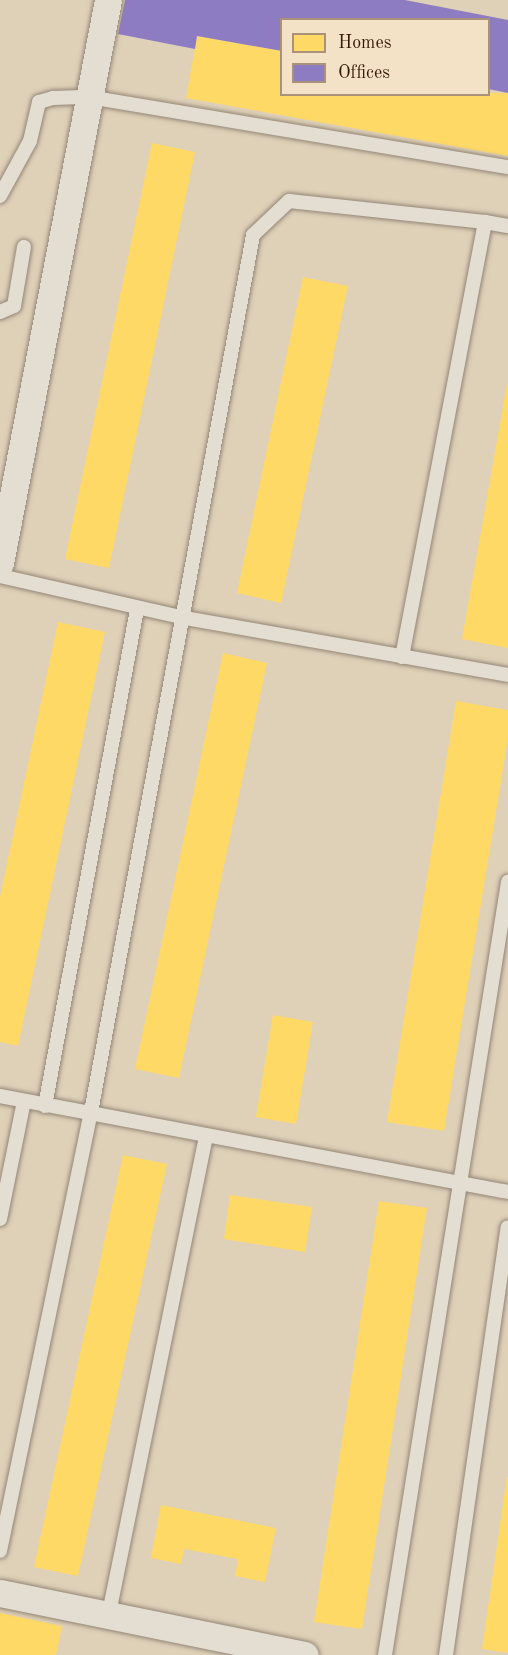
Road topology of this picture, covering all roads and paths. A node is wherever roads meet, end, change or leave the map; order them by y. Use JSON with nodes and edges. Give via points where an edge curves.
{"nodes":[{"id":1,"x":108,"y":0,"type":"edge"},
{"id":2,"x":89,"y":98,"type":"junction"},
{"id":3,"x":508,"y":166,"type":"edge"},
{"id":4,"x":0,"y":196,"type":"edge"},
{"id":5,"x":485,"y":222,"type":"junction"},
{"id":6,"x":508,"y":226,"type":"edge"},
{"id":7,"x":24,"y":247,"type":"dead end"},
{"id":8,"x":0,"y":312,"type":"edge"},
{"id":9,"x":6,"y":508,"type":"edge"},
{"id":10,"x":0,"y":563,"type":"edge"},
{"id":11,"x":0,"y":576,"type":"edge"},
{"id":12,"x":137,"y":609,"type":"junction"},
{"id":13,"x":180,"y":617,"type":"junction"},
{"id":14,"x":402,"y":657,"type":"junction"},
{"id":15,"x":508,"y":675,"type":"edge"},
{"id":16,"x":508,"y":882,"type":"edge"},
{"id":17,"x":0,"y":1096,"type":"edge"},
{"id":18,"x":24,"y":1101,"type":"junction"},
{"id":19,"x":45,"y":1106,"type":"junction"},
{"id":20,"x":91,"y":1112,"type":"junction"},
{"id":21,"x":206,"y":1138,"type":"junction"},
{"id":22,"x":462,"y":1180,"type":"junction"},
{"id":23,"x":508,"y":1192,"type":"edge"},
{"id":24,"x":0,"y":1219,"type":"edge"},
{"id":25,"x":508,"y":1227,"type":"edge"},
{"id":26,"x":0,"y":1551,"type":"edge"},
{"id":27,"x":0,"y":1593,"type":"edge"},
{"id":28,"x":108,"y":1618,"type":"junction"},
{"id":29,"x":305,"y":1655,"type":"edge"},
{"id":30,"x":385,"y":1655,"type":"edge"},
{"id":31,"x":446,"y":1655,"type":"edge"}],
"edges":[{"from":1,"to":2,"type":"street"},
{"from":2,"to":3,"type":"lane"},
{"from":2,"to":4,"type":"lane","via":[[39,102],[30,141]]},
{"from":2,"to":9,"type":"street"},
{"from":5,"to":6,"type":"lane"},
{"from":5,"to":13,"type":"lane","via":[[289,201],[253,235]]},
{"from":5,"to":14,"type":"lane"},
{"from":7,"to":8,"type":"lane","via":[[14,306]]},
{"from":9,"to":10,"type":"street"},
{"from":11,"to":12,"type":"lane"},
{"from":12,"to":13,"type":"lane"},
{"from":12,"to":19,"type":"lane"},
{"from":13,"to":14,"type":"lane"},
{"from":13,"to":20,"type":"lane"},
{"from":14,"to":15,"type":"lane"},
{"from":16,"to":22,"type":"lane"},
{"from":17,"to":18,"type":"lane"},
{"from":18,"to":19,"type":"lane"},
{"from":18,"to":24,"type":"lane"},
{"from":19,"to":20,"type":"lane"},
{"from":20,"to":21,"type":"lane"},
{"from":20,"to":26,"type":"lane"},
{"from":21,"to":22,"type":"lane"},
{"from":21,"to":28,"type":"lane"},
{"from":22,"to":23,"type":"lane"},
{"from":22,"to":30,"type":"lane"},
{"from":25,"to":31,"type":"lane"},
{"from":27,"to":28,"type":"street"},
{"from":28,"to":29,"type":"street"}]}
